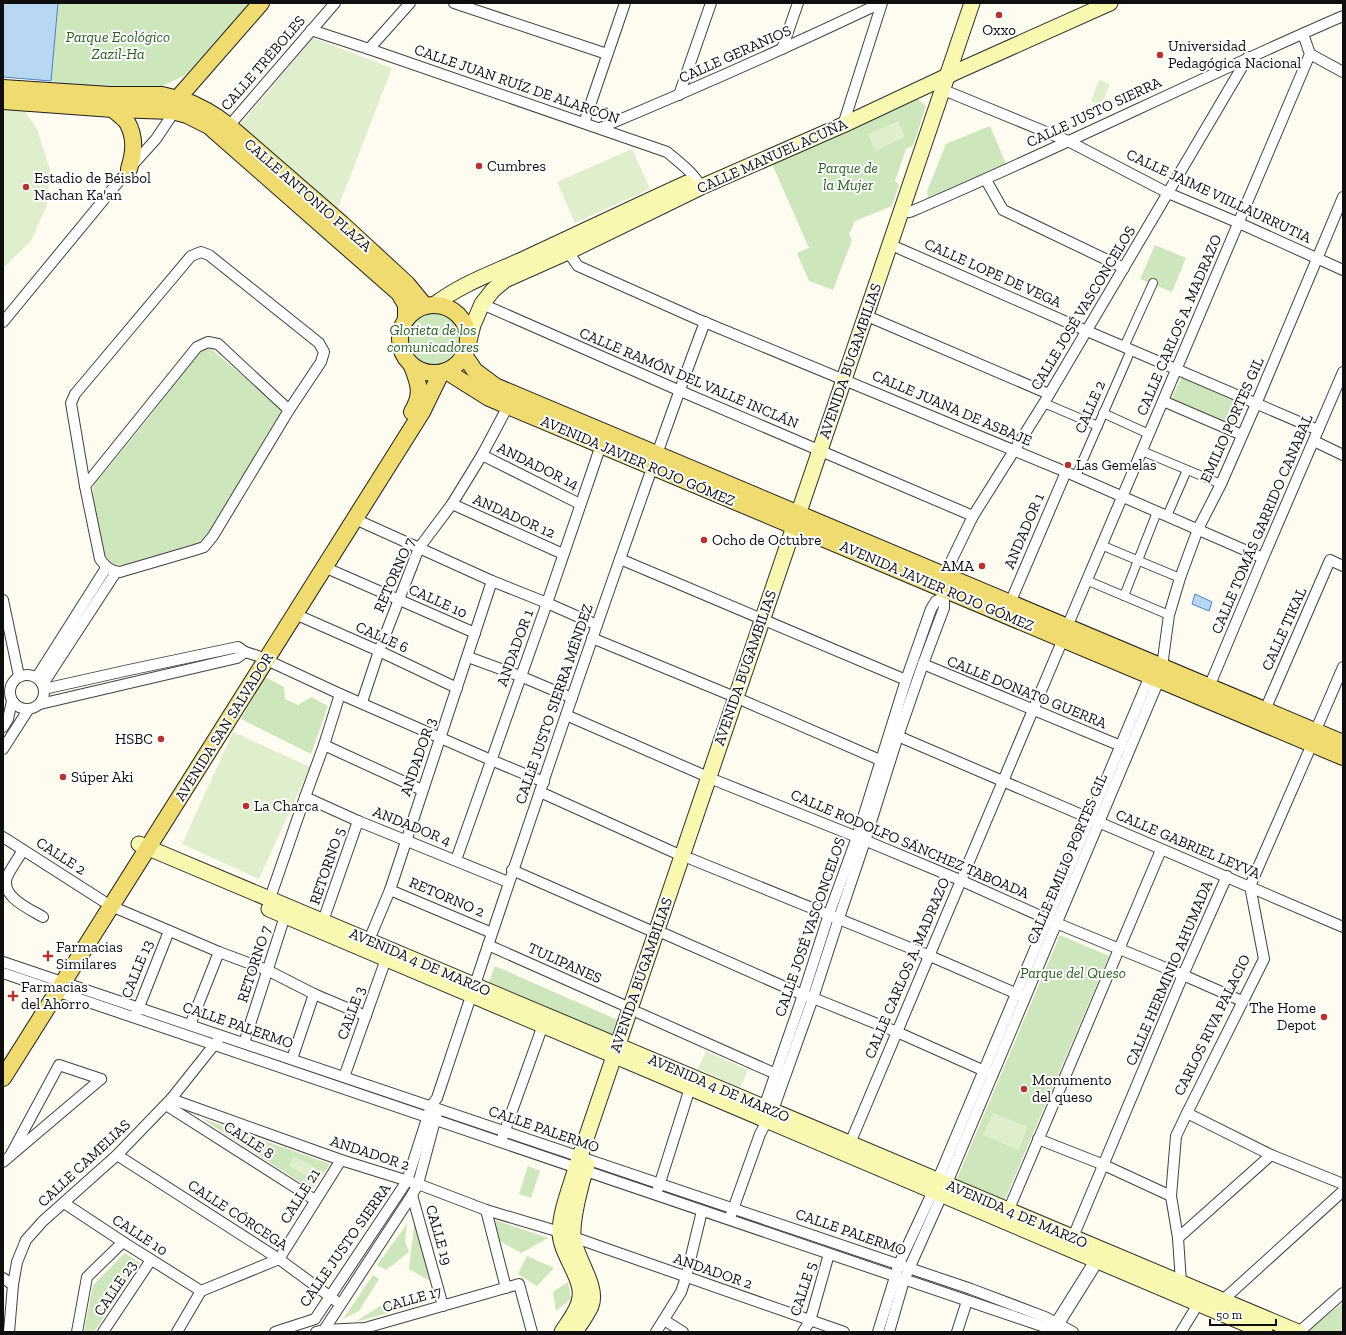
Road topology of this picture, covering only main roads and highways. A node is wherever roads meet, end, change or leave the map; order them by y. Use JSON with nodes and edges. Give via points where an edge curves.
{"nodes":[{"id":1,"x":261,"y":3,"type":"edge"},
{"id":2,"x":972,"y":3,"type":"edge"},
{"id":3,"x":981,"y":3,"type":"edge"},
{"id":4,"x":1085,"y":3,"type":"edge"},
{"id":5,"x":1110,"y":3,"type":"edge"},
{"id":6,"x":954,"y":68,"type":"junction"},
{"id":7,"x":3,"y":88,"type":"edge"},
{"id":8,"x":3,"y":101,"type":"edge"},
{"id":9,"x":176,"y":105,"type":"junction"},
{"id":10,"x":113,"y":109,"type":"junction"},
{"id":11,"x":128,"y":169,"type":"road end"},
{"id":12,"x":699,"y":183,"type":"junction"},
{"id":13,"x":906,"y":212,"type":"junction"},
{"id":14,"x":430,"y":306,"type":"junction"},
{"id":15,"x":406,"y":319,"type":"junction"},
{"id":16,"x":466,"y":350,"type":"junction"},
{"id":17,"x":412,"y":366,"type":"junction"},
{"id":18,"x":444,"y":372,"type":"junction"},
{"id":19,"x":848,"y":381,"type":"junction"},
{"id":20,"x":492,"y":392,"type":"junction"},
{"id":21,"x":655,"y":460,"type":"junction"},
{"id":22,"x":800,"y":522,"type":"junction"},
{"id":23,"x":945,"y":588,"type":"junction"},
{"id":24,"x":1065,"y":633,"type":"junction"},
{"id":25,"x":256,"y":656,"type":"junction"},
{"id":26,"x":1158,"y":669,"type":"junction"},
{"id":27,"x":1314,"y":738,"type":"junction"},
{"id":28,"x":1343,"y":743,"type":"edge"},
{"id":29,"x":1343,"y":757,"type":"edge"},
{"id":30,"x":141,"y":850,"type":"junction"},
{"id":31,"x":268,"y":903,"type":"junction"},
{"id":32,"x":56,"y":985,"type":"junction"},
{"id":33,"x":473,"y":990,"type":"junction"},
{"id":34,"x":620,"y":1052,"type":"junction"},
{"id":35,"x":3,"y":1059,"type":"edge"},
{"id":36,"x":3,"y":1078,"type":"edge"},
{"id":37,"x":766,"y":1114,"type":"junction"},
{"id":38,"x":1006,"y":1215,"type":"junction"},
{"id":39,"x":567,"y":1235,"type":"junction"},
{"id":40,"x":1104,"y":1256,"type":"junction"},
{"id":41,"x":1179,"y":1288,"type":"junction"},
{"id":42,"x":1220,"y":1306,"type":"junction"},
{"id":43,"x":562,"y":1332,"type":"edge"},
{"id":44,"x":575,"y":1332,"type":"edge"},
{"id":45,"x":1265,"y":1332,"type":"edge"},
{"id":46,"x":1299,"y":1332,"type":"edge"}],
"edges":[{"from":1,"to":9,"type":"main road"},
{"from":2,"to":6,"type":"main road","name":"AVENIDA BUGAMBILIAS"},
{"from":3,"to":6,"type":"main road","name":"AVENIDA BUGAMBILIAS"},
{"from":4,"to":6,"type":"main road","name":"CALLE MANUEL ACUÑA"},
{"from":5,"to":6,"type":"main road","name":"CALLE MANUEL ACUÑA"},
{"from":6,"to":12,"type":"main road","name":"CALLE MANUEL ACUÑA","via":[[844,120]]},
{"from":6,"to":13,"type":"main road","name":"AVENIDA BUGAMBILIAS"},
{"from":6,"to":13,"type":"main road","name":"AVENIDA BUGAMBILIAS","via":[[951,93]]},
{"from":7,"to":9,"type":"main road","name":"CALLE ANTONIO PLAZA","via":[[110,95],[162,95]]},
{"from":8,"to":10,"type":"main road","name":"CALLE ANTONIO PLAZA"},
{"from":9,"to":10,"type":"main road","name":"CALLE ANTONIO PLAZA"},
{"from":9,"to":14,"type":"main road","name":"CALLE ANTONIO PLAZA","via":[[204,108],[217,116],[342,224]]},
{"from":9,"to":15,"type":"main road","name":"CALLE ANTONIO PLAZA","via":[[191,117],[209,126],[399,293],[406,305]]},
{"from":10,"to":11,"type":"main road","via":[[126,122],[134,141]]},
{"from":12,"to":14,"type":"main road","name":"CALLE MANUEL ACUÑA","via":[[473,281]]},
{"from":12,"to":16,"type":"main road","name":"CALLE MANUEL ACUÑA","via":[[568,252],[505,280],[482,304]]},
{"from":13,"to":19,"type":"main road","name":"AVENIDA BUGAMBILIAS"},
{"from":13,"to":19,"type":"main road","name":"AVENIDA BUGAMBILIAS","via":[[898,248],[874,319]]},
{"from":14,"to":15,"type":"main road","via":[[414,311]]},
{"from":14,"to":16,"type":"main road","via":[[444,306],[455,312],[463,321],[468,332]]},
{"from":15,"to":17,"type":"main road","via":[[401,328],[400,349]]},
{"from":16,"to":18,"type":"main road","via":[[459,362]]},
{"from":16,"to":20,"type":"main road","name":"AVENIDA JAVIER ROJO GÓMEZ","via":[[475,371]]},
{"from":17,"to":18,"type":"main road","via":[[431,374]]},
{"from":17,"to":25,"type":"main road","name":"AVENIDA SAN SALVADOR","via":[[420,393],[417,402]]},
{"from":18,"to":20,"type":"main road","name":"AVENIDA JAVIER ROJO GÓMEZ"},
{"from":18,"to":25,"type":"main road","name":"AVENIDA SAN SALVADOR","via":[[422,412],[295,614]]},
{"from":19,"to":22,"type":"main road","name":"AVENIDA BUGAMBILIAS"},
{"from":20,"to":21,"type":"main road","name":"AVENIDA JAVIER ROJO GÓMEZ"},
{"from":20,"to":21,"type":"main road","name":"AVENIDA JAVIER ROJO GÓMEZ","via":[[508,406],[601,445]]},
{"from":21,"to":22,"type":"main road","name":"AVENIDA JAVIER ROJO GÓMEZ"},
{"from":22,"to":23,"type":"main road","name":"AVENIDA JAVIER ROJO GÓMEZ"},
{"from":22,"to":34,"type":"main road","name":"AVENIDA BUGAMBILIAS"},
{"from":23,"to":24,"type":"main road","name":"AVENIDA JAVIER ROJO GÓMEZ"},
{"from":23,"to":24,"type":"main road","name":"AVENIDA JAVIER ROJO GÓMEZ","via":[[1010,603]]},
{"from":24,"to":26,"type":"main road","name":"AVENIDA JAVIER ROJO GÓMEZ"},
{"from":25,"to":30,"type":"main road","name":"AVENIDA SAN SALVADOR"},
{"from":26,"to":27,"type":"main road","name":"AVENIDA JAVIER ROJO GÓMEZ"},
{"from":26,"to":27,"type":"main road","name":"AVENIDA JAVIER ROJO GÓMEZ","via":[[1265,710]]},
{"from":27,"to":28,"type":"main road","name":"AVENIDA JAVIER ROJO GÓMEZ"},
{"from":27,"to":29,"type":"main road","name":"AVENIDA JAVIER ROJO GÓMEZ"},
{"from":30,"to":31,"type":"main road","name":"AVENIDA 4 DE MARZO"},
{"from":30,"to":32,"type":"main road","name":"AVENIDA SAN SALVADOR"},
{"from":31,"to":33,"type":"main road","name":"AVENIDA 4 DE MARZO","via":[[324,921],[369,940]]},
{"from":31,"to":33,"type":"main road","name":"AVENIDA 4 DE MARZO","via":[[285,916],[386,959]]},
{"from":32,"to":35,"type":"main road","name":"AVENIDA SAN SALVADOR"},
{"from":32,"to":36,"type":"main road","name":"AVENIDA SAN SALVADOR"},
{"from":33,"to":34,"type":"main road","name":"AVENIDA 4 DE MARZO"},
{"from":33,"to":34,"type":"main road","name":"AVENIDA 4 DE MARZO","via":[[543,1026]]},
{"from":34,"to":37,"type":"main road","name":"AVENIDA 4 DE MARZO"},
{"from":34,"to":37,"type":"main road","name":"AVENIDA 4 DE MARZO","via":[[690,1088]]},
{"from":34,"to":39,"type":"main road","name":"AVENIDA BUGAMBILIAS","via":[[582,1164],[573,1224]]},
{"from":37,"to":38,"type":"main road","name":"AVENIDA 4 DE MARZO"},
{"from":38,"to":40,"type":"main road","name":"AVENIDA 4 DE MARZO"},
{"from":38,"to":40,"type":"main road","name":"AVENIDA 4 DE MARZO","via":[[1073,1237]]},
{"from":39,"to":43,"type":"main road","name":"AVENIDA BUGAMBILIAS","via":[[562,1247],[579,1285],[580,1297]]},
{"from":39,"to":44,"type":"main road","name":"AVENIDA BUGAMBILIAS","via":[[574,1245],[591,1286],[592,1299],[588,1311]]},
{"from":40,"to":41,"type":"main road","name":"AVENIDA 4 DE MARZO"},
{"from":41,"to":42,"type":"main road","name":"AVENIDA 4 DE MARZO"},
{"from":41,"to":42,"type":"main road","name":"AVENIDA 4 DE MARZO","via":[[1198,1304]]},
{"from":42,"to":45,"type":"main road","name":"AVENIDA 4 DE MARZO"},
{"from":42,"to":46,"type":"main road","name":"AVENIDA 4 DE MARZO"}]}
